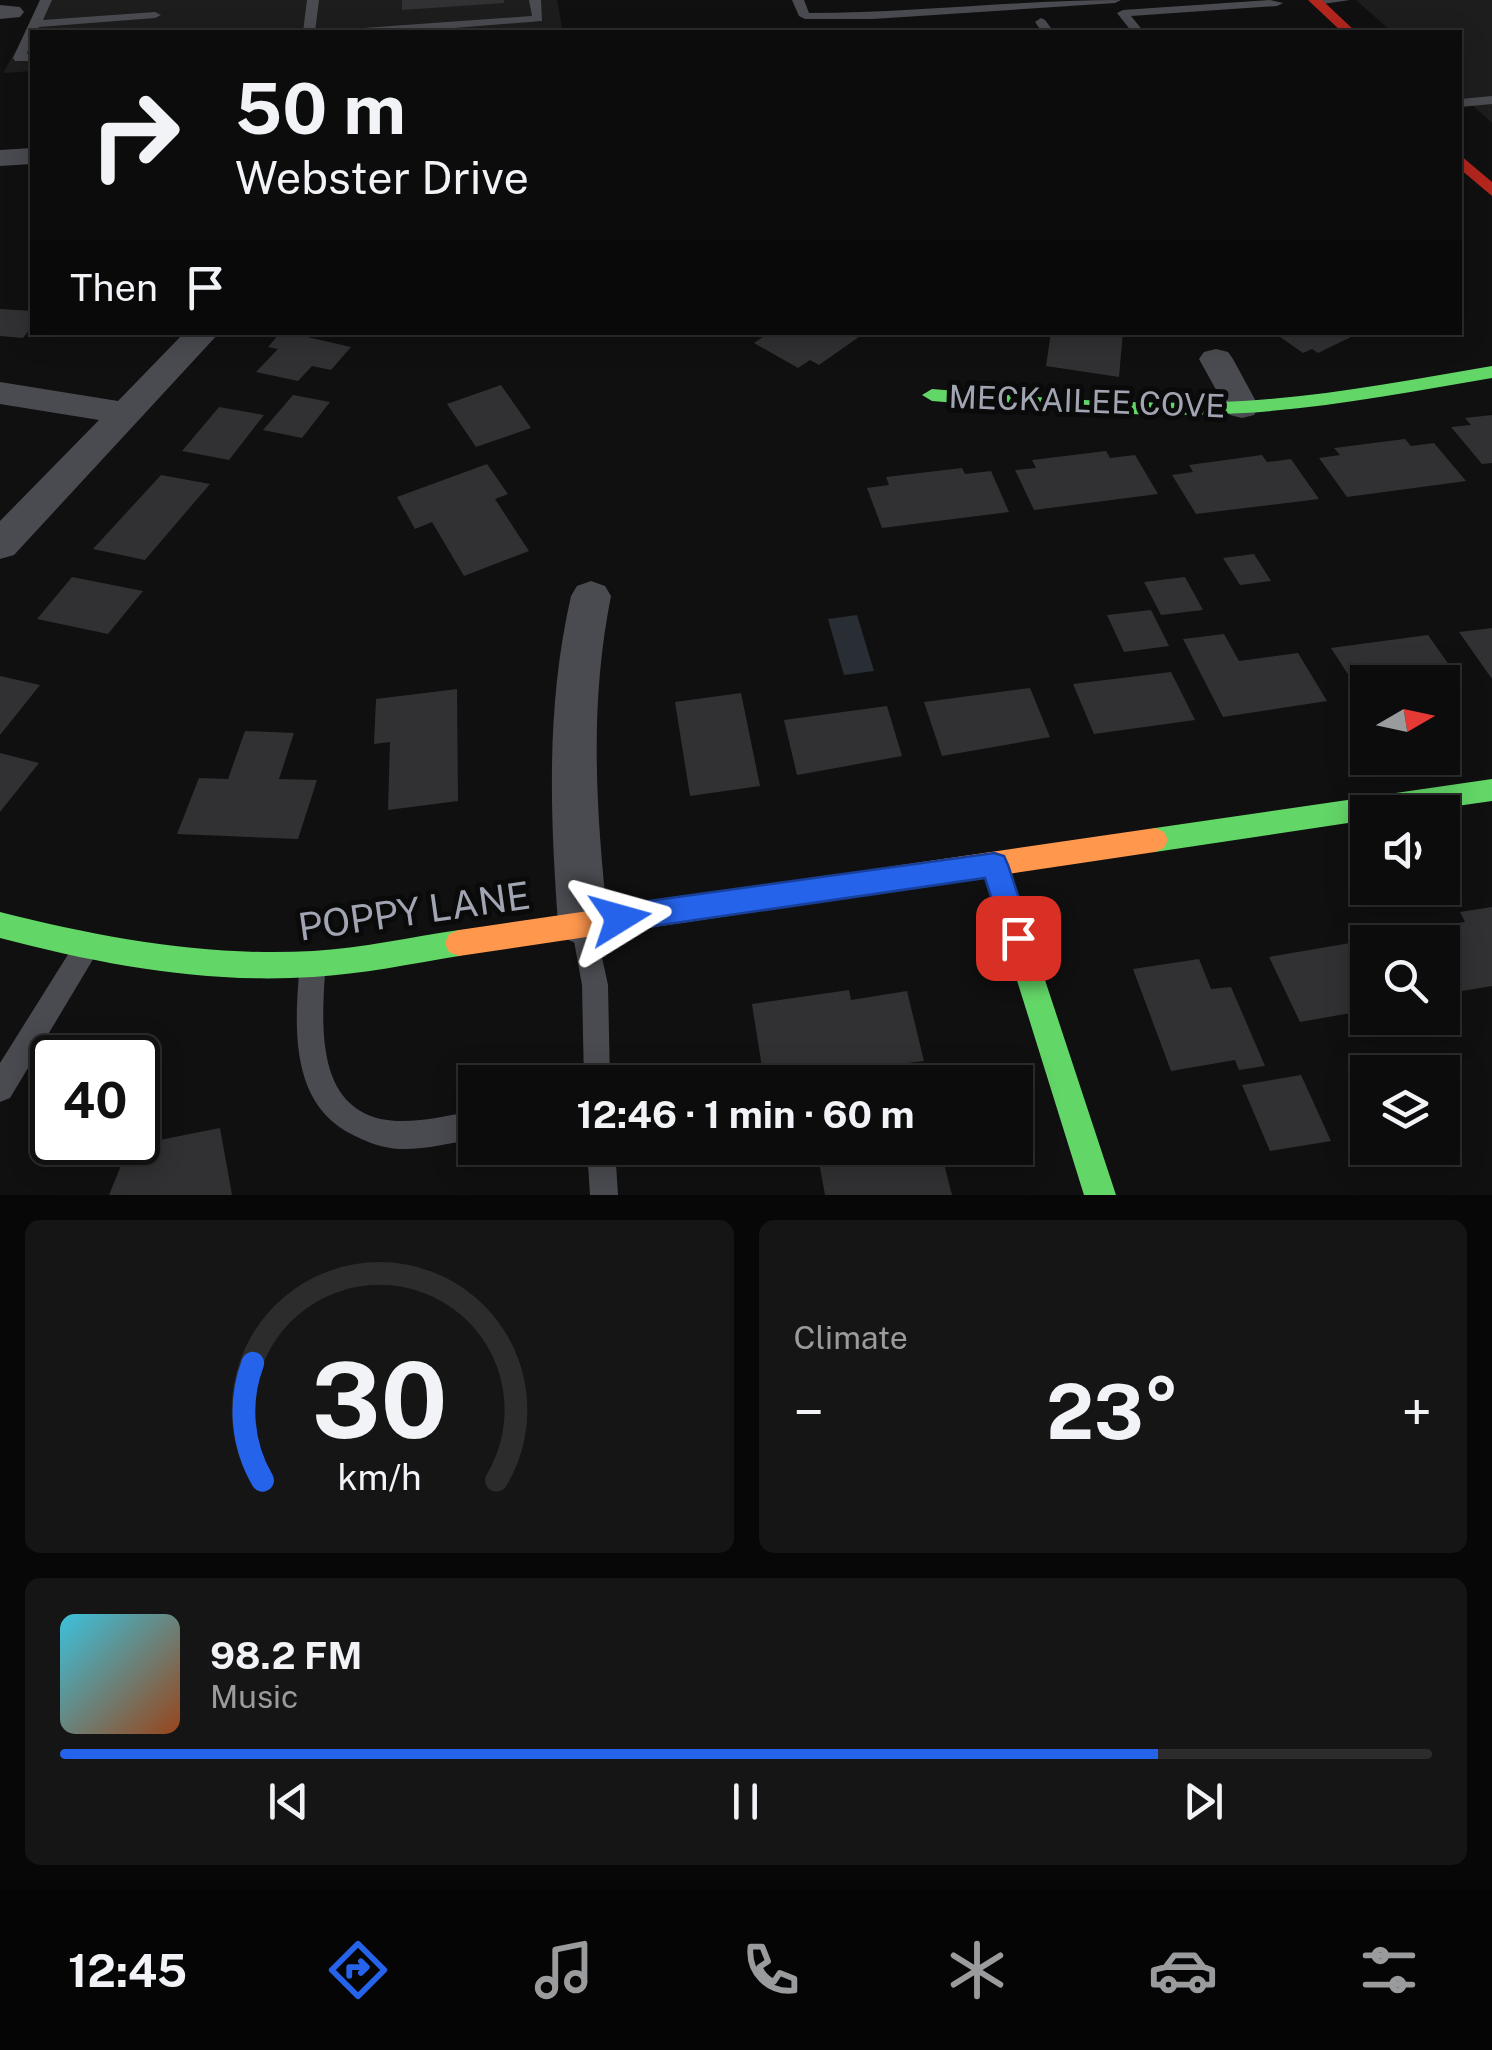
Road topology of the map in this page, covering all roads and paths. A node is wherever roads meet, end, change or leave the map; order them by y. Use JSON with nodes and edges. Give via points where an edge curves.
{"nodes":[{"id":1,"x":45,"y":0,"type":"edge"},
{"id":2,"x":58,"y":0,"type":"edge"},
{"id":3,"x":313,"y":0,"type":"edge"},
{"id":4,"x":535,"y":0,"type":"edge"},
{"id":5,"x":798,"y":0,"type":"edge"},
{"id":6,"x":1115,"y":0,"type":"edge"},
{"id":7,"x":1344,"y":0,"type":"edge"},
{"id":8,"x":1083,"y":1,"type":"edge"},
{"id":9,"x":1315,"y":1,"type":"edge"},
{"id":10,"x":1276,"y":2,"type":"edge"},
{"id":11,"x":155,"y":16,"type":"dead end"},
{"id":12,"x":1297,"y":23,"type":"dead end"},
{"id":13,"x":34,"y":24,"type":"junction"},
{"id":14,"x":31,"y":30,"type":"edge"},
{"id":15,"x":308,"y":30,"type":"edge"},
{"id":16,"x":391,"y":30,"type":"edge"},
{"id":17,"x":1136,"y":30,"type":"edge"},
{"id":18,"x":1347,"y":30,"type":"edge"},
{"id":19,"x":30,"y":33,"type":"edge"},
{"id":20,"x":30,"y":57,"type":"edge"},
{"id":21,"x":1492,"y":100,"type":"edge"},
{"id":22,"x":1462,"y":103,"type":"edge"},
{"id":23,"x":30,"y":156,"type":"edge"},
{"id":24,"x":0,"y":158,"type":"edge"},
{"id":25,"x":1462,"y":162,"type":"edge"},
{"id":26,"x":1492,"y":191,"type":"edge"},
{"id":27,"x":201,"y":335,"type":"edge"},
{"id":28,"x":1216,"y":359,"type":"dead end"},
{"id":29,"x":1492,"y":372,"type":"edge"},
{"id":30,"x":0,"y":393,"type":"edge"},
{"id":31,"x":932,"y":395,"type":"dead end"},
{"id":32,"x":1242,"y":407,"type":"junction"},
{"id":33,"x":125,"y":413,"type":"junction"},
{"id":34,"x":0,"y":545,"type":"edge"},
{"id":35,"x":592,"y":596,"type":"dead end"},
{"id":36,"x":1492,"y":790,"type":"edge"},
{"id":37,"x":994,"y":865,"type":"junction"},
{"id":38,"x":583,"y":923,"type":"junction"},
{"id":39,"x":0,"y":925,"type":"edge"},
{"id":40,"x":86,"y":948,"type":"junction"},
{"id":41,"x":314,"y":964,"type":"junction"},
{"id":42,"x":597,"y":1065,"type":"edge"},
{"id":43,"x":0,"y":1088,"type":"edge"},
{"id":44,"x":458,"y":1127,"type":"edge"},
{"id":45,"x":602,"y":1165,"type":"edge"},
{"id":46,"x":604,"y":1195,"type":"edge"},
{"id":47,"x":1100,"y":1195,"type":"edge"}],
"edges":[{"from":1,"to":2,"type":"lane"},
{"from":1,"to":13,"type":"lane"},
{"from":3,"to":15,"type":"lane"},
{"from":4,"to":16,"type":"lane","via":[[538,20]]},
{"from":5,"to":8,"type":"lane","via":[[806,16]]},
{"from":6,"to":8,"type":"lane"},
{"from":7,"to":9,"type":"lane"},
{"from":9,"to":18,"type":"street"},
{"from":10,"to":12,"type":"street"},
{"from":10,"to":17,"type":"lane","via":[[1123,14]]},
{"from":11,"to":13,"type":"lane"},
{"from":13,"to":14,"type":"lane"},
{"from":19,"to":20,"type":"lane","via":[[19,58]]},
{"from":21,"to":22,"type":"lane"},
{"from":23,"to":24,"type":"street"},
{"from":25,"to":26,"type":"street"},
{"from":27,"to":33,"type":"street"},
{"from":28,"to":32,"type":"street","name":"MECKAILEE COVE"},
{"from":29,"to":32,"type":"street","name":"MECKAILEE COVE"},
{"from":30,"to":33,"type":"street"},
{"from":31,"to":32,"type":"street","name":"MECKAILEE COVE","via":[[1090,407]]},
{"from":33,"to":34,"type":"street"},
{"from":35,"to":38,"type":"street","via":[[573,682],[569,745]]},
{"from":36,"to":37,"type":"street","name":"POPPY LANE"},
{"from":37,"to":38,"type":"street","name":"POPPY LANE"},
{"from":37,"to":47,"type":"street"},
{"from":38,"to":41,"type":"street","name":"POPPY LANE"},
{"from":38,"to":42,"type":"lane","via":[[595,985]]},
{"from":39,"to":40,"type":"street","name":"POPPY LANE"},
{"from":40,"to":41,"type":"street","name":"POPPY LANE","via":[[161,960]]},
{"from":40,"to":43,"type":"lane"},
{"from":41,"to":44,"type":"lane","via":[[306,1030],[314,1073],[338,1111],[376,1131]]},
{"from":45,"to":46,"type":"lane"}]}
